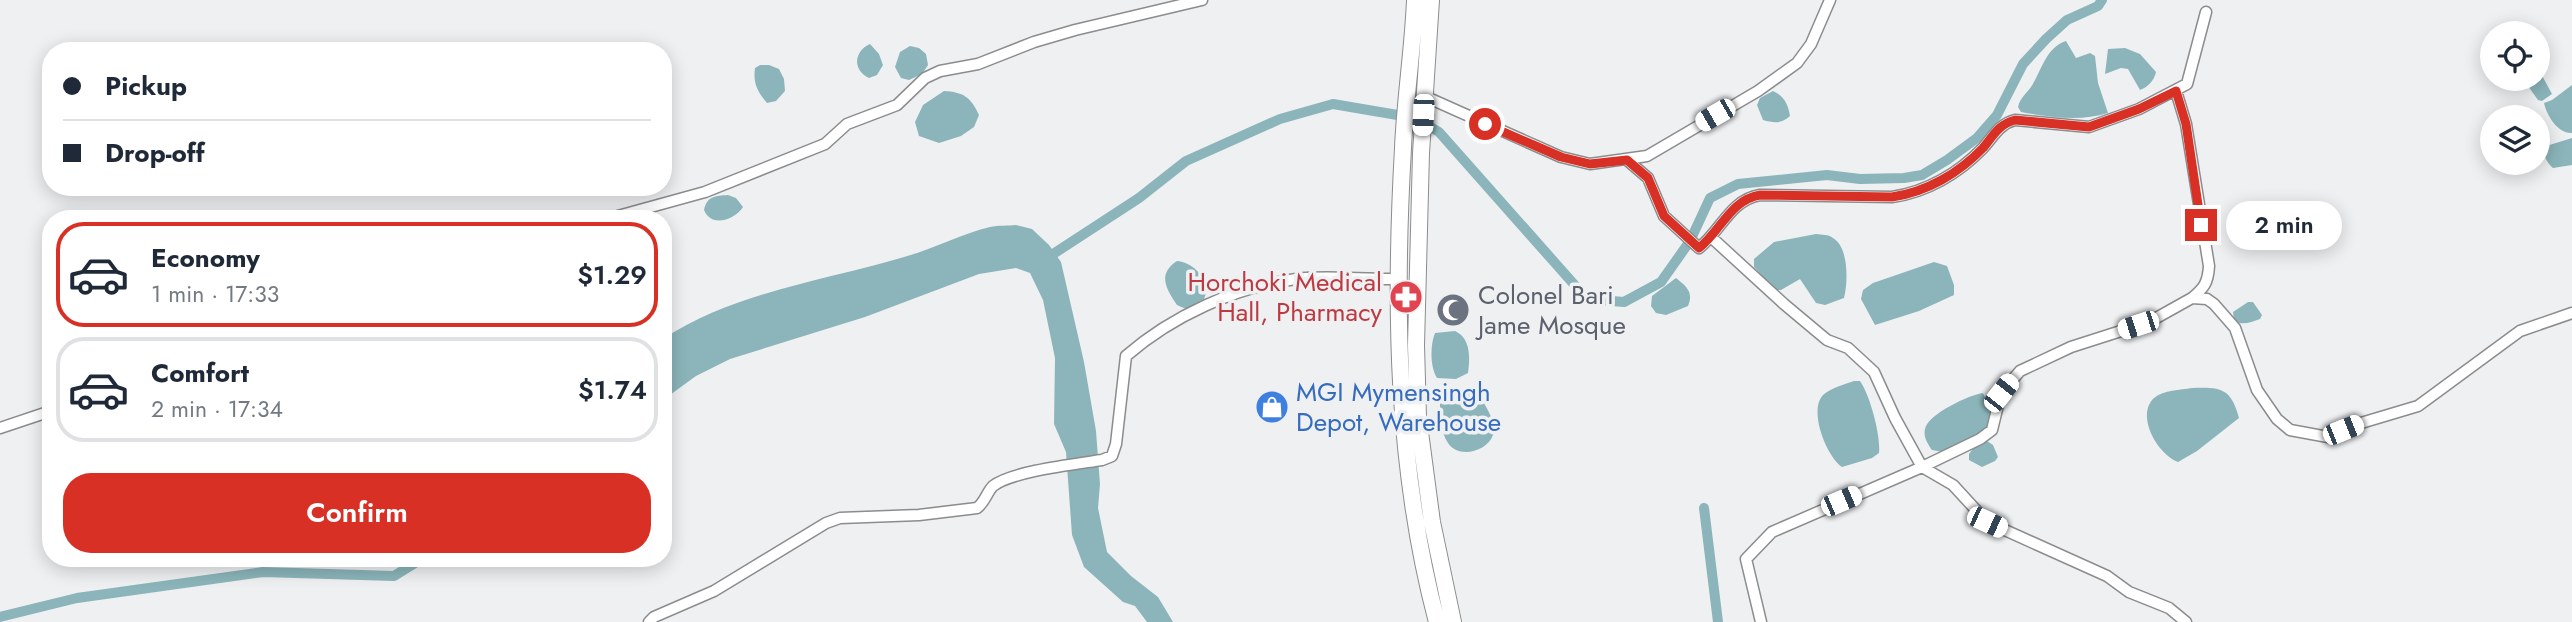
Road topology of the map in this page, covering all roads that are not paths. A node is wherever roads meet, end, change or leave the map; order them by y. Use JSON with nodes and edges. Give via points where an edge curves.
{"nodes":[{"id":1,"x":1202,"y":0,"type":"edge"},
{"id":2,"x":1415,"y":0,"type":"edge"},
{"id":3,"x":1431,"y":0,"type":"edge"},
{"id":4,"x":1830,"y":0,"type":"edge"},
{"id":5,"x":2206,"y":12,"type":"dead end"},
{"id":6,"x":2176,"y":91,"type":"junction"},
{"id":7,"x":1424,"y":96,"type":"junction"},
{"id":8,"x":1627,"y":160,"type":"junction"},
{"id":9,"x":640,"y":210,"type":"edge"},
{"id":10,"x":1712,"y":238,"type":"junction"},
{"id":11,"x":1399,"y":279,"type":"junction"},
{"id":12,"x":2192,"y":299,"type":"junction"},
{"id":13,"x":2572,"y":313,"type":"edge"},
{"id":14,"x":42,"y":414,"type":"edge"},
{"id":15,"x":0,"y":428,"type":"edge"},
{"id":16,"x":1922,"y":467,"type":"junction"},
{"id":17,"x":649,"y":622,"type":"edge"},
{"id":18,"x":1437,"y":622,"type":"edge"},
{"id":19,"x":1453,"y":622,"type":"edge"},
{"id":20,"x":1761,"y":622,"type":"edge"},
{"id":21,"x":2186,"y":622,"type":"edge"}],
"edges":[{"from":1,"to":9,"type":"street","via":[[1075,30],[978,64],[940,71],[925,78],[897,105],[847,124],[825,144],[705,192]]},
{"from":2,"to":11,"type":"highway","via":[[1402,151]]},
{"from":3,"to":7,"type":"highway"},
{"from":4,"to":8,"type":"street","via":[[1811,44],[1797,63],[1647,156]]},
{"from":5,"to":6,"type":"street","via":[[2187,84]]},
{"from":6,"to":10,"type":"street","via":[[2089,127],[2004,122],[1981,150],[1945,179],[1908,195],[1747,197]]},
{"from":6,"to":12,"type":"street","via":[[2186,124],[2209,266],[2205,287]]},
{"from":7,"to":8,"type":"street","via":[[1561,157],[1590,164]]},
{"from":7,"to":19,"type":"highway","via":[[1418,417],[1432,522]]},
{"from":8,"to":10,"type":"street","via":[[1648,178],[1664,216],[1681,233],[1699,248]]},
{"from":10,"to":16,"type":"street","via":[[1792,311],[1828,340],[1848,348],[1874,372]]},
{"from":11,"to":17,"type":"street","via":[[1299,279],[1266,284],[1175,320],[1126,356],[1112,456],[1004,480],[992,487],[977,508],[840,518],[825,523],[715,592]]},
{"from":11,"to":18,"type":"highway","via":[[1407,465]]},
{"from":12,"to":13,"type":"street","via":[[2207,299],[2235,328],[2257,390],[2277,419],[2290,430],[2328,437],[2418,406],[2520,331]]},
{"from":12,"to":16,"type":"street","via":[[2149,322],[2071,347],[2020,371],[2001,393],[1992,430]]},
{"from":14,"to":15,"type":"street"},
{"from":16,"to":20,"type":"street","via":[[1772,532],[1746,559]]},
{"from":16,"to":21,"type":"street","via":[[1953,485],[1987,522],[2107,576],[2141,598],[2169,608]]}]}
